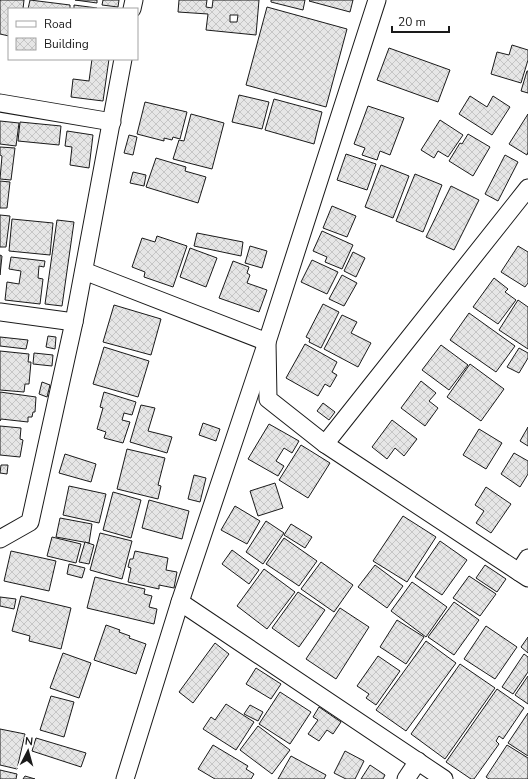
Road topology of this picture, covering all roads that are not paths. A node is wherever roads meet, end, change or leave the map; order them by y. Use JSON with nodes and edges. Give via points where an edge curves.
{"nodes":[{"id":1,"x":377,"y":0,"type":"edge"},
{"id":2,"x":123,"y":60,"type":"edge"},
{"id":3,"x":0,"y":103,"type":"edge"},
{"id":4,"x":112,"y":122,"type":"junction"},
{"id":5,"x":528,"y":188,"type":"edge"},
{"id":6,"x":84,"y":271,"type":"junction"},
{"id":7,"x":0,"y":312,"type":"edge"},
{"id":8,"x":74,"y":322,"type":"junction"},
{"id":9,"x":268,"y":342,"type":"junction"},
{"id":10,"x":325,"y":444,"type":"junction"},
{"id":11,"x":0,"y":539,"type":"edge"},
{"id":12,"x":528,"y":558,"type":"edge"},
{"id":13,"x":523,"y":575,"type":"edge"},
{"id":14,"x":180,"y":602,"type":"junction"},
{"id":15,"x":418,"y":761,"type":"junction"},
{"id":16,"x":125,"y":779,"type":"edge"},
{"id":17,"x":406,"y":779,"type":"edge"},
{"id":18,"x":444,"y":779,"type":"edge"}],
"edges":[{"from":1,"to":9,"type":"street"},
{"from":2,"to":4,"type":"street"},
{"from":3,"to":4,"type":"street"},
{"from":4,"to":6,"type":"street"},
{"from":5,"to":10,"type":"street"},
{"from":6,"to":8,"type":"street"},
{"from":6,"to":9,"type":"street"},
{"from":7,"to":8,"type":"street"},
{"from":8,"to":11,"type":"street","via":[[30,522]]},
{"from":9,"to":10,"type":"street","via":[[268,398]]},
{"from":9,"to":14,"type":"street"},
{"from":10,"to":13,"type":"street"},
{"from":12,"to":13,"type":"street"},
{"from":14,"to":15,"type":"street"},
{"from":14,"to":16,"type":"street"},
{"from":15,"to":17,"type":"street"},
{"from":15,"to":18,"type":"street"}]}
